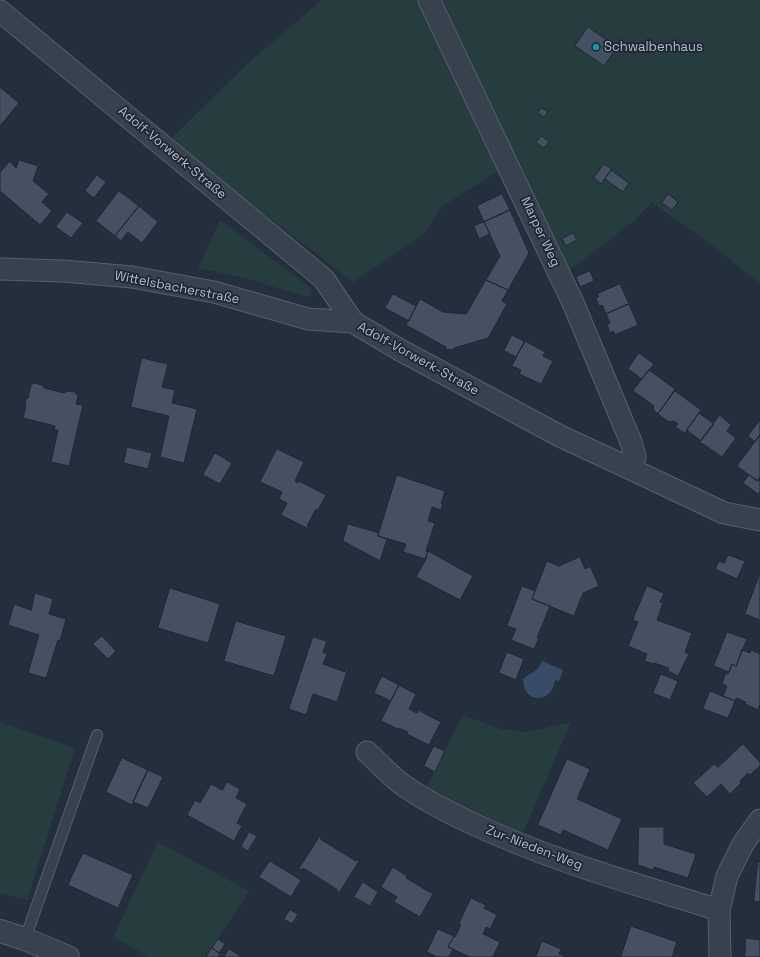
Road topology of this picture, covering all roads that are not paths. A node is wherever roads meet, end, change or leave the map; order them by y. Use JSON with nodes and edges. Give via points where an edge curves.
{"nodes":[{"id":1,"x":428,"y":0,"type":"edge"},
{"id":2,"x":0,"y":11,"type":"edge"},
{"id":3,"x":0,"y":269,"type":"edge"},
{"id":4,"x":352,"y":322,"type":"junction"},
{"id":5,"x":631,"y":469,"type":"junction"},
{"id":6,"x":760,"y":520,"type":"edge"},
{"id":7,"x":97,"y":735,"type":"dead end"},
{"id":8,"x":367,"y":752,"type":"dead end"},
{"id":9,"x":760,"y":820,"type":"edge"},
{"id":10,"x":719,"y":910,"type":"junction"},
{"id":11,"x":0,"y":931,"type":"edge"},
{"id":12,"x":25,"y":939,"type":"junction"},
{"id":13,"x":68,"y":957,"type":"edge"},
{"id":14,"x":720,"y":957,"type":"edge"}],
"edges":[{"from":1,"to":5,"type":"street","name":"Marper Weg","via":[[574,305],[631,442],[635,457]]},
{"from":2,"to":4,"type":"street","name":"Adolf-Vorwerk-Straße","via":[[324,279]]},
{"from":3,"to":4,"type":"street","name":"Wittelsbacherstraße","via":[[132,277],[214,292],[308,319]]},
{"from":4,"to":5,"type":"street","name":"Adolf-Vorwerk-Straße","via":[[560,436]]},
{"from":5,"to":6,"type":"street","name":"Adolf-Vorwerk-Straße","via":[[724,513]]},
{"from":7,"to":12,"type":"lane"},
{"from":8,"to":10,"type":"street","name":"Zur-Nieden-Weg","via":[[401,784],[436,806],[493,834],[526,848]]},
{"from":9,"to":10,"type":"street","via":[[743,844],[727,876]]},
{"from":10,"to":14,"type":"street"},
{"from":11,"to":12,"type":"street"},
{"from":12,"to":13,"type":"street"}]}
